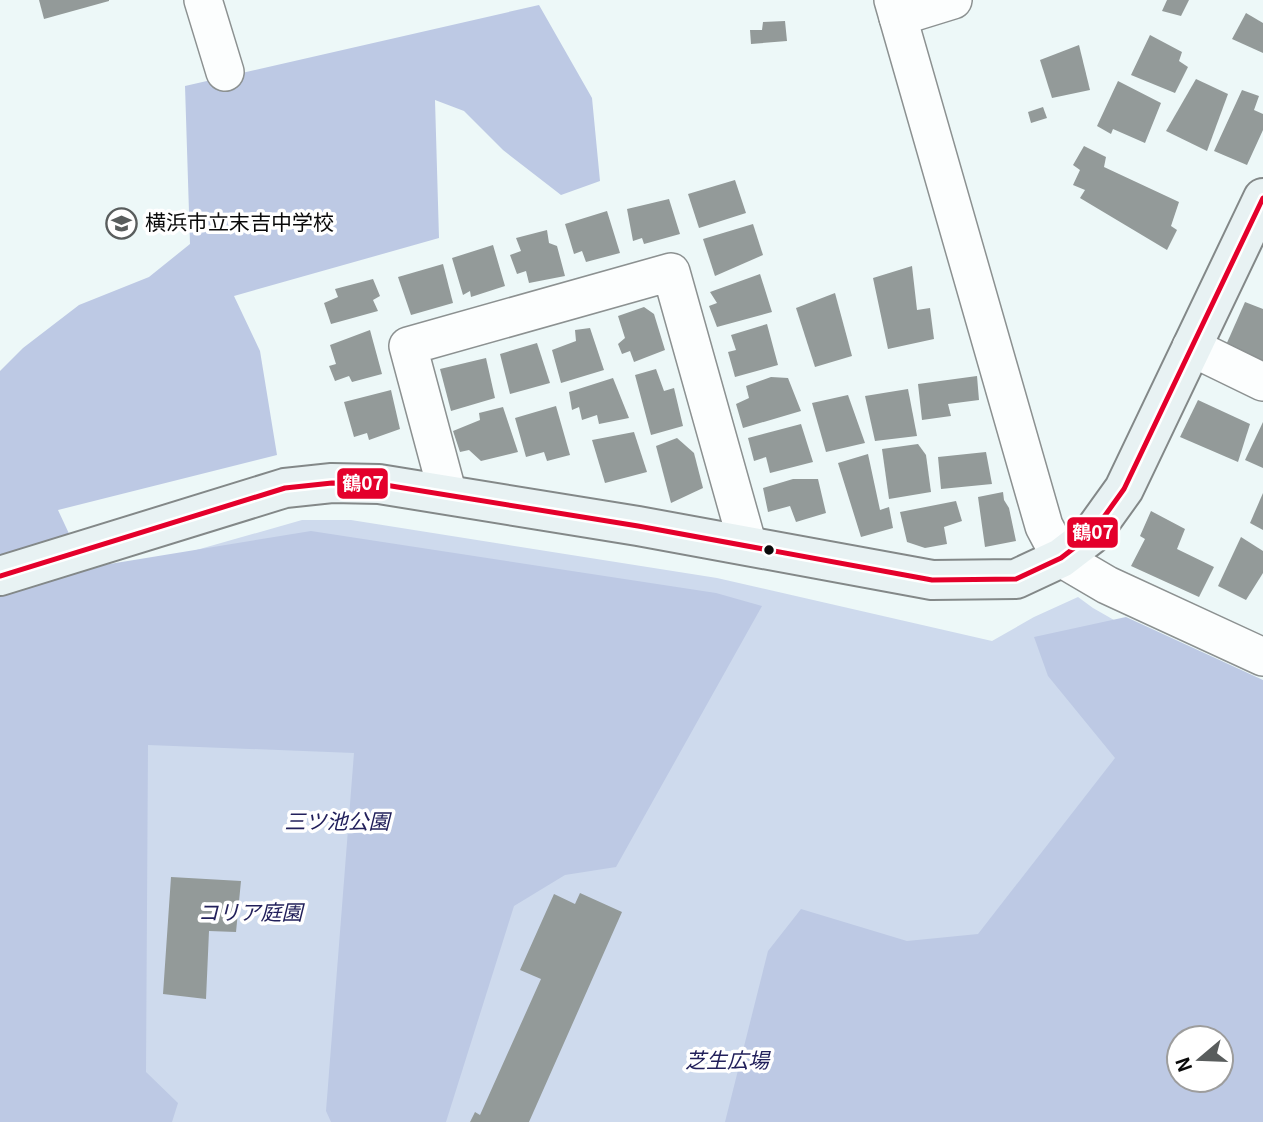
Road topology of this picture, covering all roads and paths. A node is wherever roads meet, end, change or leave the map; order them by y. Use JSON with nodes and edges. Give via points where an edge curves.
{"nodes":[{"id":1,"x":203,"y":0,"type":"edge"},
{"id":2,"x":953,"y":0,"type":"edge"},
{"id":3,"x":896,"y":9,"type":"edge"},
{"id":4,"x":225,"y":72,"type":"dead end"},
{"id":5,"x":1263,"y":198,"type":"edge"},
{"id":6,"x":1191,"y":347,"type":"junction"},
{"id":7,"x":1263,"y":382,"type":"edge"},
{"id":8,"x":449,"y":495,"type":"junction"},
{"id":9,"x":748,"y":546,"type":"junction"},
{"id":10,"x":1061,"y":558,"type":"junction"},
{"id":11,"x":0,"y":576,"type":"edge"},
{"id":12,"x":1263,"y":657,"type":"edge"}],
"edges":[{"from":1,"to":4,"type":"street"},
{"from":2,"to":3,"type":"street"},
{"from":3,"to":10,"type":"street","via":[[1044,526]]},
{"from":5,"to":6,"type":"street"},
{"from":6,"to":7,"type":"street"},
{"from":6,"to":10,"type":"street","via":[[1124,489],[1091,535]]},
{"from":8,"to":9,"type":"street"},
{"from":8,"to":9,"type":"street","via":[[408,346],[671,272]]},
{"from":8,"to":11,"type":"street","via":[[379,484],[285,488]]},
{"from":9,"to":10,"type":"street","via":[[932,580],[1016,579]]},
{"from":10,"to":12,"type":"street","via":[[1107,585]]}]}
